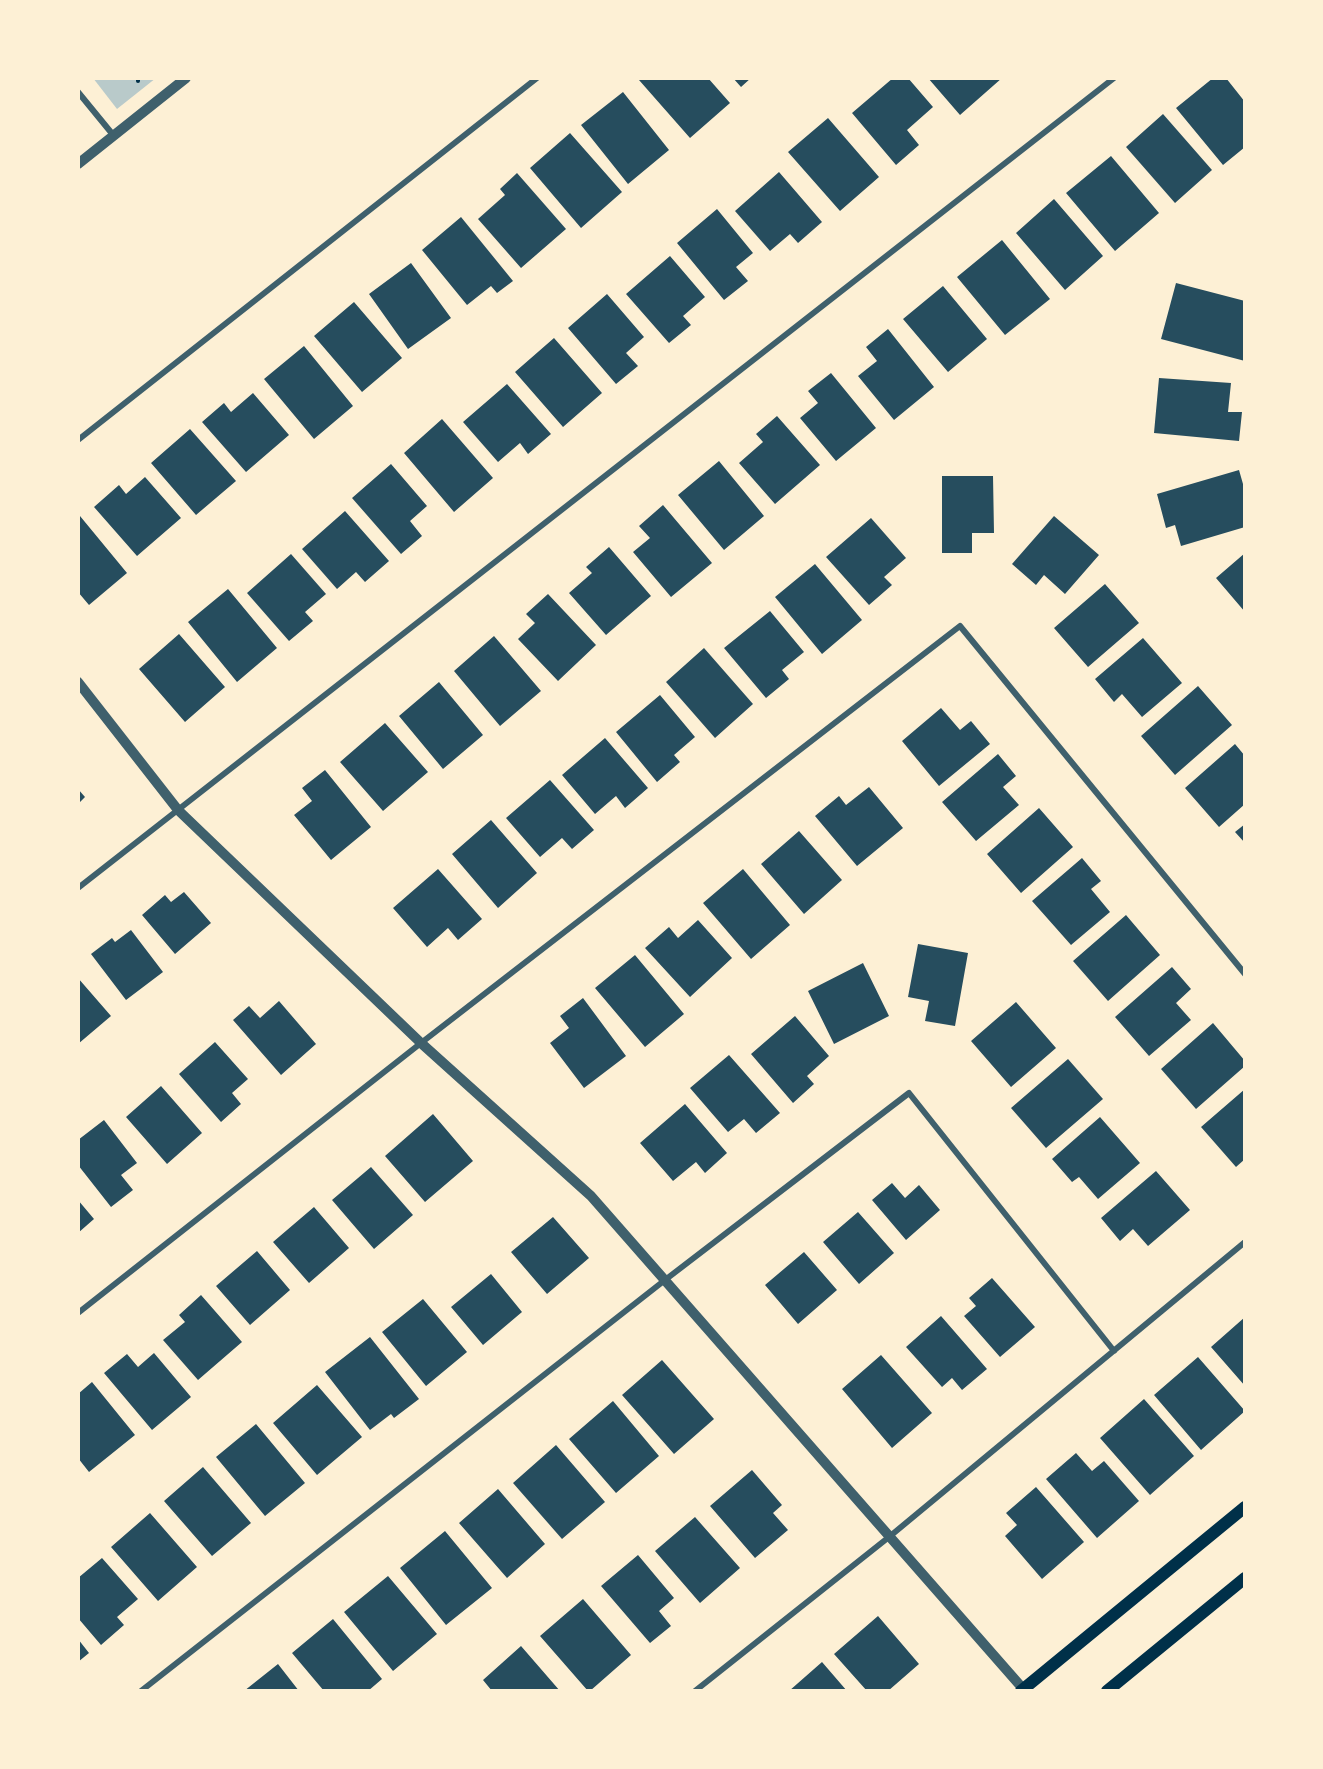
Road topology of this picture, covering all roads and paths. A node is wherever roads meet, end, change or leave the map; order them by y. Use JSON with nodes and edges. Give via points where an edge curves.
{"nodes":[{"id":1,"x":186,"y":78,"type":"edge"},
{"id":2,"x":537,"y":78,"type":"edge"},
{"id":3,"x":1114,"y":78,"type":"edge"},
{"id":4,"x":78,"y":92,"type":"edge"},
{"id":5,"x":114,"y":136,"type":"junction"},
{"id":6,"x":78,"y":164,"type":"edge"},
{"id":7,"x":78,"y":440,"type":"edge"},
{"id":8,"x":78,"y":682,"type":"edge"},
{"id":9,"x":178,"y":810,"type":"junction"},
{"id":10,"x":78,"y":888,"type":"edge"},
{"id":11,"x":1245,"y":974,"type":"edge"},
{"id":12,"x":421,"y":1043,"type":"junction"},
{"id":13,"x":1245,"y":1242,"type":"edge"},
{"id":14,"x":665,"y":1280,"type":"junction"},
{"id":15,"x":78,"y":1313,"type":"edge"},
{"id":16,"x":1114,"y":1351,"type":"junction"},
{"id":17,"x":1245,"y":1507,"type":"edge"},
{"id":18,"x":889,"y":1537,"type":"junction"},
{"id":19,"x":1245,"y":1578,"type":"edge"},
{"id":20,"x":1023,"y":1690,"type":"edge"},
{"id":21,"x":141,"y":1691,"type":"edge"},
{"id":22,"x":695,"y":1691,"type":"edge"},
{"id":23,"x":1107,"y":1691,"type":"edge"}],
"edges":[{"from":1,"to":5,"type":"street"},
{"from":2,"to":7,"type":"street"},
{"from":3,"to":9,"type":"street"},
{"from":4,"to":5,"type":"street"},
{"from":5,"to":6,"type":"street"},
{"from":8,"to":9,"type":"street"},
{"from":9,"to":10,"type":"street"},
{"from":9,"to":12,"type":"street"},
{"from":11,"to":12,"type":"street","via":[[960,626]]},
{"from":12,"to":14,"type":"street","via":[[591,1196]]},
{"from":12,"to":15,"type":"street"},
{"from":13,"to":16,"type":"street"},
{"from":14,"to":16,"type":"street","via":[[909,1093]]},
{"from":14,"to":18,"type":"street"},
{"from":14,"to":21,"type":"street"},
{"from":16,"to":18,"type":"street"},
{"from":17,"to":20,"type":"main road"},
{"from":18,"to":20,"type":"street"},
{"from":18,"to":22,"type":"street"},
{"from":19,"to":23,"type":"main road"}]}
